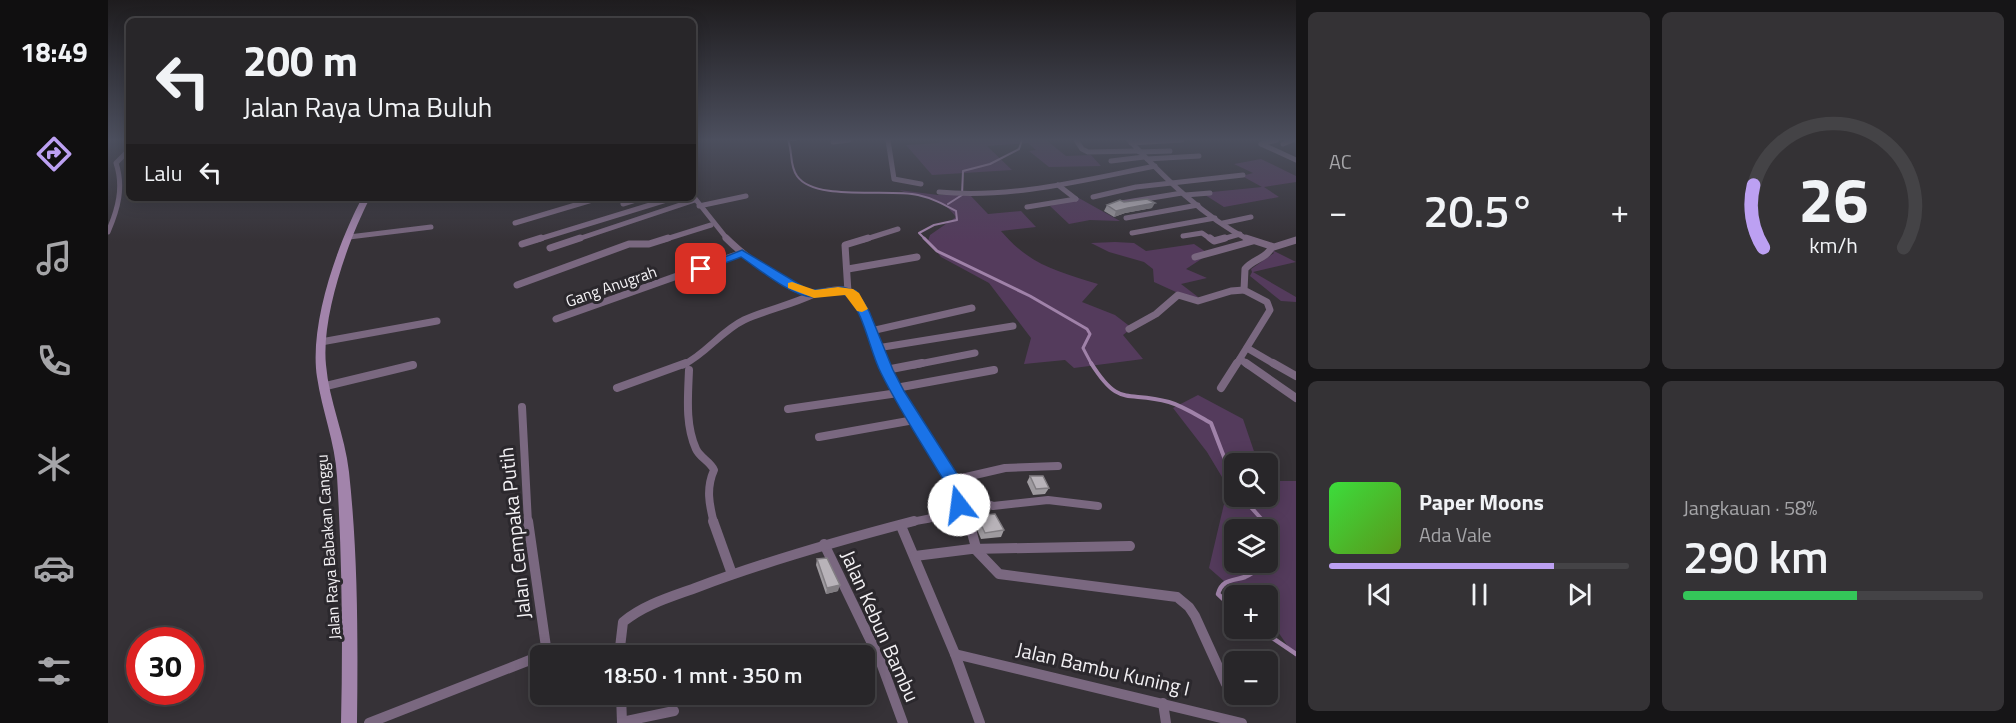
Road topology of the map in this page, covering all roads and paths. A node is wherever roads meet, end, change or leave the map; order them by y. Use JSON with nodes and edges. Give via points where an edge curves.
{"nodes":[{"id":1,"x":120,"y":174,"type":"edge"},
{"id":2,"x":893,"y":174,"type":"edge"},
{"id":3,"x":1115,"y":174,"type":"edge"},
{"id":4,"x":1163,"y":174,"type":"edge"},
{"id":5,"x":1243,"y":175,"type":"dead end"},
{"id":6,"x":1171,"y":182,"type":"junction"},
{"id":7,"x":921,"y":184,"type":"dead end"},
{"id":8,"x":1058,"y":185,"type":"junction"},
{"id":9,"x":939,"y":192,"type":"dead end"},
{"id":10,"x":1210,"y":193,"type":"dead end"},
{"id":11,"x":1183,"y":194,"type":"junction"},
{"id":12,"x":746,"y":196,"type":"dead end"},
{"id":13,"x":1093,"y":197,"type":"dead end"},
{"id":14,"x":364,"y":201,"type":"edge"},
{"id":15,"x":589,"y":201,"type":"edge"},
{"id":16,"x":632,"y":201,"type":"edge"},
{"id":17,"x":663,"y":201,"type":"edge"},
{"id":18,"x":696,"y":201,"type":"edge"},
{"id":19,"x":1121,"y":203,"type":"edge"},
{"id":20,"x":623,"y":204,"type":"dead end"},
{"id":21,"x":1198,"y":205,"type":"junction"},
{"id":22,"x":1027,"y":207,"type":"dead end"},
{"id":23,"x":1251,"y":217,"type":"dead end"},
{"id":24,"x":1126,"y":218,"type":"dead end"},
{"id":25,"x":1215,"y":218,"type":"junction"},
{"id":26,"x":515,"y":223,"type":"dead end"},
{"id":27,"x":1223,"y":223,"type":"junction"},
{"id":28,"x":711,"y":225,"type":"junction"},
{"id":29,"x":431,"y":227,"type":"dead end"},
{"id":30,"x":898,"y":229,"type":"dead end"},
{"id":31,"x":108,"y":232,"type":"edge"},
{"id":32,"x":1132,"y":233,"type":"dead end"},
{"id":33,"x":1240,"y":234,"type":"junction"},
{"id":34,"x":1183,"y":236,"type":"dead end"},
{"id":35,"x":349,"y":237,"type":"junction"},
{"id":36,"x":1296,"y":240,"type":"edge"},
{"id":37,"x":1253,"y":241,"type":"junction"},
{"id":38,"x":522,"y":244,"type":"dead end"},
{"id":39,"x":1272,"y":247,"type":"junction"},
{"id":40,"x":550,"y":248,"type":"dead end"},
{"id":41,"x":742,"y":253,"type":"junction"},
{"id":42,"x":917,"y":257,"type":"dead end"},
{"id":43,"x":1194,"y":257,"type":"dead end"},
{"id":44,"x":848,"y":269,"type":"junction"},
{"id":45,"x":517,"y":285,"type":"dead end"},
{"id":46,"x":1244,"y":290,"type":"junction"},
{"id":47,"x":848,"y":292,"type":"junction"},
{"id":48,"x":814,"y":294,"type":"junction"},
{"id":49,"x":972,"y":308,"type":"dead end"},
{"id":50,"x":556,"y":319,"type":"dead end"},
{"id":51,"x":437,"y":321,"type":"dead end"},
{"id":52,"x":1013,"y":326,"type":"dead end"},
{"id":53,"x":1129,"y":329,"type":"dead end"},
{"id":54,"x":871,"y":331,"type":"junction"},
{"id":55,"x":321,"y":342,"type":"junction"},
{"id":56,"x":877,"y":348,"type":"junction"},
{"id":57,"x":1247,"y":348,"type":"junction"},
{"id":58,"x":975,"y":353,"type":"dead end"},
{"id":59,"x":1240,"y":359,"type":"junction"},
{"id":60,"x":413,"y":365,"type":"dead end"},
{"id":61,"x":689,"y":370,"type":"dead end"},
{"id":62,"x":886,"y":370,"type":"junction"},
{"id":63,"x":994,"y":370,"type":"dead end"},
{"id":64,"x":1296,"y":376,"type":"edge"},
{"id":65,"x":326,"y":386,"type":"junction"},
{"id":66,"x":617,"y":388,"type":"dead end"},
{"id":67,"x":1221,"y":388,"type":"dead end"},
{"id":68,"x":897,"y":391,"type":"junction"},
{"id":69,"x":1296,"y":398,"type":"edge"},
{"id":70,"x":522,"y":407,"type":"dead end"},
{"id":71,"x":788,"y":409,"type":"dead end"},
{"id":72,"x":915,"y":420,"type":"junction"},
{"id":73,"x":819,"y":437,"type":"dead end"},
{"id":74,"x":1058,"y":466,"type":"dead end"},
{"id":75,"x":953,"y":480,"type":"junction"},
{"id":76,"x":959,"y":492,"type":"junction"},
{"id":77,"x":1098,"y":506,"type":"dead end"},
{"id":78,"x":955,"y":509,"type":"junction"},
{"id":79,"x":902,"y":525,"type":"junction"},
{"id":80,"x":824,"y":544,"type":"junction"},
{"id":81,"x":1130,"y":546,"type":"dead end"},
{"id":82,"x":976,"y":549,"type":"junction"},
{"id":83,"x":915,"y":556,"type":"junction"},
{"id":84,"x":732,"y":574,"type":"junction"},
{"id":85,"x":542,"y":645,"type":"edge"},
{"id":86,"x":619,"y":645,"type":"edge"},
{"id":87,"x":955,"y":654,"type":"junction"},
{"id":88,"x":530,"y":660,"type":"edge"},
{"id":89,"x":1224,"y":680,"type":"edge"},
{"id":90,"x":1163,"y":703,"type":"junction"},
{"id":91,"x":621,"y":705,"type":"edge"},
{"id":92,"x":674,"y":711,"type":"dead end"},
{"id":93,"x":622,"y":722,"type":"edge"},
{"id":94,"x":349,"y":723,"type":"edge"},
{"id":95,"x":369,"y":723,"type":"edge"},
{"id":96,"x":903,"y":723,"type":"edge"},
{"id":97,"x":980,"y":723,"type":"edge"},
{"id":98,"x":1166,"y":723,"type":"edge"},
{"id":99,"x":1242,"y":723,"type":"edge"}],
"edges":[{"from":1,"to":31,"type":"street","via":[[117,211]]},
{"from":2,"to":7,"type":"street","via":[[894,179]]},
{"from":3,"to":8,"type":"street"},
{"from":4,"to":6,"type":"street"},
{"from":5,"to":6,"type":"street"},
{"from":6,"to":11,"type":"street"},
{"from":6,"to":13,"type":"street"},
{"from":8,"to":9,"type":"street","via":[[961,194]]},
{"from":8,"to":22,"type":"street","via":[[1075,201]]},
{"from":10,"to":11,"type":"street"},
{"from":11,"to":19,"type":"street"},
{"from":11,"to":21,"type":"street"},
{"from":12,"to":18,"type":"street"},
{"from":14,"to":35,"type":"street","name":"Jalan Raya Babakan Canggu"},
{"from":15,"to":26,"type":"street"},
{"from":16,"to":20,"type":"street"},
{"from":17,"to":38,"type":"street"},
{"from":18,"to":28,"type":"street"},
{"from":18,"to":40,"type":"street"},
{"from":21,"to":24,"type":"street"},
{"from":21,"to":25,"type":"street"},
{"from":23,"to":27,"type":"street"},
{"from":25,"to":27,"type":"street"},
{"from":25,"to":32,"type":"street"},
{"from":27,"to":33,"type":"street"},
{"from":28,"to":41,"type":"street"},
{"from":28,"to":45,"type":"street","via":[[649,244],[629,244]]},
{"from":29,"to":35,"type":"street"},
{"from":30,"to":44,"type":"street","via":[[845,245]]},
{"from":33,"to":34,"type":"street","via":[[1214,241],[1202,233]]},
{"from":33,"to":37,"type":"street"},
{"from":35,"to":55,"type":"street","name":"Jalan Raya Babakan Canggu"},
{"from":36,"to":39,"type":"street"},
{"from":37,"to":39,"type":"street"},
{"from":37,"to":43,"type":"street"},
{"from":39,"to":46,"type":"street","via":[[1268,255],[1246,263]]},
{"from":41,"to":48,"type":"street","via":[[785,282]]},
{"from":41,"to":50,"type":"street","name":"Gang Anugrah"},
{"from":42,"to":44,"type":"street"},
{"from":44,"to":47,"type":"street"},
{"from":46,"to":53,"type":"street","via":[[1198,301],[1178,296]]},
{"from":46,"to":57,"type":"street","via":[[1267,302],[1270,310]]},
{"from":47,"to":48,"type":"street"},
{"from":47,"to":54,"type":"street","via":[[857,300]]},
{"from":48,"to":66,"type":"street","via":[[742,321],[693,360]]},
{"from":49,"to":54,"type":"street"},
{"from":51,"to":55,"type":"street"},
{"from":52,"to":56,"type":"street"},
{"from":54,"to":56,"type":"street"},
{"from":55,"to":65,"type":"street","name":"Jalan Raya Babakan Canggu"},
{"from":56,"to":62,"type":"street"},
{"from":57,"to":59,"type":"street"},
{"from":57,"to":64,"type":"street"},
{"from":58,"to":62,"type":"street"},
{"from":59,"to":67,"type":"street"},
{"from":59,"to":69,"type":"street"},
{"from":60,"to":65,"type":"street"},
{"from":61,"to":84,"type":"street","via":[[687,421],[697,452],[713,465],[707,490],[710,510]]},
{"from":62,"to":68,"type":"street"},
{"from":63,"to":68,"type":"street"},
{"from":65,"to":94,"type":"street","name":"Jalan Raya Babakan Canggu","via":[[343,468],[351,652]]},
{"from":68,"to":71,"type":"street"},
{"from":68,"to":72,"type":"street"},
{"from":70,"to":85,"type":"street","name":"Jalan Cempaka Putih","via":[[528,522]]},
{"from":72,"to":73,"type":"street"},
{"from":72,"to":75,"type":"street"},
{"from":74,"to":75,"type":"street","via":[[1029,465],[977,472]]},
{"from":75,"to":76,"type":"street"},
{"from":76,"to":77,"type":"street","via":[[993,506],[1048,500]]},
{"from":76,"to":78,"type":"street"},
{"from":78,"to":79,"type":"street"},
{"from":78,"to":82,"type":"street","via":[[972,533]]},
{"from":79,"to":80,"type":"street"},
{"from":79,"to":83,"type":"street"},
{"from":80,"to":84,"type":"street"},
{"from":80,"to":96,"type":"street","name":"Jalan Kebun Bambu","via":[[880,660]]},
{"from":81,"to":82,"type":"street"},
{"from":82,"to":83,"type":"street"},
{"from":82,"to":89,"type":"street","via":[[993,571],[1008,577],[1177,597],[1195,616]]},
{"from":83,"to":87,"type":"street"},
{"from":84,"to":86,"type":"street","via":[[630,614],[623,622]]},
{"from":87,"to":90,"type":"street","name":"Jalan Bambu Kuning I"},
{"from":87,"to":97,"type":"street"},
{"from":88,"to":95,"type":"street"},
{"from":90,"to":98,"type":"street"},
{"from":90,"to":99,"type":"street","name":"Jalan Bambu Kuning I"},
{"from":91,"to":93,"type":"street"},
{"from":92,"to":93,"type":"street"}]}
